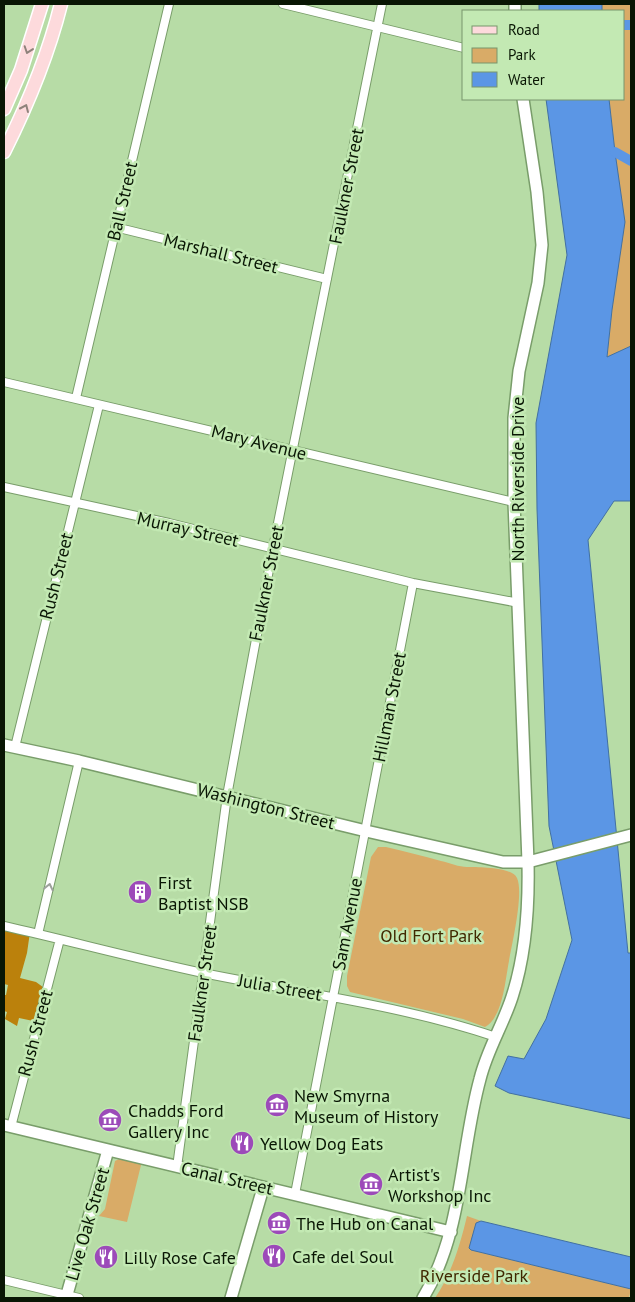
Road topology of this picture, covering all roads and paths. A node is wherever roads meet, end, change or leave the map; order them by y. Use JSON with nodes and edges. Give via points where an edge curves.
{"nodes":[{"id":1,"x":42,"y":4,"type":"edge"},
{"id":2,"x":62,"y":4,"type":"edge"},
{"id":3,"x":169,"y":4,"type":"edge"},
{"id":4,"x":282,"y":4,"type":"edge"},
{"id":5,"x":382,"y":4,"type":"edge"},
{"id":6,"x":377,"y":27,"type":"junction"},
{"id":7,"x":462,"y":48,"type":"edge"},
{"id":8,"x":523,"y":100,"type":"edge"},
{"id":9,"x":4,"y":110,"type":"edge"},
{"id":10,"x":4,"y":152,"type":"edge"},
{"id":11,"x":115,"y":227,"type":"junction"},
{"id":12,"x":327,"y":279,"type":"junction"},
{"id":13,"x":4,"y":382,"type":"edge"},
{"id":14,"x":76,"y":398,"type":"junction"},
{"id":15,"x":99,"y":405,"type":"junction"},
{"id":16,"x":292,"y":451,"type":"junction"},
{"id":17,"x":4,"y":487,"type":"edge"},
{"id":18,"x":514,"y":502,"type":"junction"},
{"id":19,"x":74,"y":504,"type":"junction"},
{"id":20,"x":273,"y":548,"type":"junction"},
{"id":21,"x":413,"y":583,"type":"junction"},
{"id":22,"x":519,"y":604,"type":"junction"},
{"id":23,"x":9,"y":746,"type":"edge"},
{"id":24,"x":78,"y":761,"type":"junction"},
{"id":25,"x":228,"y":796,"type":"junction"},
{"id":26,"x":366,"y":831,"type":"junction"},
{"id":27,"x":631,"y":835,"type":"edge"},
{"id":28,"x":528,"y":862,"type":"junction"},
{"id":29,"x":4,"y":926,"type":"edge"},
{"id":30,"x":38,"y":934,"type":"junction"},
{"id":31,"x":60,"y":939,"type":"junction"},
{"id":32,"x":203,"y":972,"type":"junction"},
{"id":33,"x":333,"y":996,"type":"junction"},
{"id":34,"x":496,"y":1037,"type":"junction"},
{"id":35,"x":7,"y":1126,"type":"edge"},
{"id":36,"x":108,"y":1150,"type":"junction"},
{"id":37,"x":177,"y":1167,"type":"junction"},
{"id":38,"x":263,"y":1188,"type":"junction"},
{"id":39,"x":295,"y":1194,"type":"junction"},
{"id":40,"x":451,"y":1232,"type":"junction"},
{"id":41,"x":4,"y":1280,"type":"edge"},
{"id":42,"x":71,"y":1297,"type":"edge"},
{"id":43,"x":231,"y":1298,"type":"edge"},
{"id":44,"x":423,"y":1298,"type":"edge"}],
"edges":[{"from":1,"to":9,"type":"main road","one_way":true,"via":[[21,70]]},
{"from":10,"to":2,"type":"main road","one_way":true,"via":[[39,75]]},
{"from":3,"to":11,"type":"street","name":"Ball Street"},
{"from":4,"to":6,"type":"street"},
{"from":5,"to":6,"type":"street","name":"Faulkner Street"},
{"from":6,"to":7,"type":"street"},
{"from":6,"to":12,"type":"street","name":"Faulkner Street"},
{"from":8,"to":18,"type":"street","name":"North Riverside Drive","via":[[542,245],[538,284],[519,371],[514,418]]},
{"from":11,"to":12,"type":"street","name":"Marshall Street"},
{"from":11,"to":14,"type":"street","name":"Ball Street"},
{"from":12,"to":16,"type":"street","name":"Faulkner Street"},
{"from":13,"to":14,"type":"street","name":"Mary Avenue"},
{"from":14,"to":15,"type":"street","name":"Mary Avenue"},
{"from":15,"to":16,"type":"street","name":"Mary Avenue"},
{"from":15,"to":19,"type":"street","name":"Rush Street"},
{"from":16,"to":18,"type":"street","name":"Mary Avenue"},
{"from":16,"to":20,"type":"street","name":"Faulkner Street"},
{"from":17,"to":19,"type":"street","name":"Murray Street"},
{"from":18,"to":22,"type":"street","name":"North Riverside Drive"},
{"from":19,"to":20,"type":"street","name":"Murray Street"},
{"from":19,"to":23,"type":"street","name":"Rush Street"},
{"from":20,"to":21,"type":"street","name":"Murray Street"},
{"from":20,"to":25,"type":"street","name":"Faulkner Street"},
{"from":21,"to":22,"type":"street","name":"Murray Street"},
{"from":21,"to":26,"type":"street","name":"Hillman Street"},
{"from":22,"to":28,"type":"street","name":"North Riverside Drive"},
{"from":23,"to":24,"type":"street","name":"Washington Street"},
{"from":24,"to":25,"type":"street","name":"Washington Street"},
{"from":30,"to":24,"type":"street","one_way":true},
{"from":25,"to":26,"type":"street","name":"Washington Street"},
{"from":25,"to":32,"type":"street","name":"Faulkner Street"},
{"from":26,"to":28,"type":"street","name":"Washington Street","via":[[503,862]]},
{"from":26,"to":33,"type":"street","name":"Sam Avenue"},
{"from":27,"to":28,"type":"street","name":"Washington Street"},
{"from":28,"to":34,"type":"street","name":"North Riverside Drive","via":[[528,908],[518,974]]},
{"from":29,"to":30,"type":"street","name":"Julia Street"},
{"from":30,"to":31,"type":"street","name":"Julia Street"},
{"from":31,"to":32,"type":"street","name":"Julia Street"},
{"from":31,"to":35,"type":"street","name":"Rush Street"},
{"from":32,"to":33,"type":"street","name":"Julia Street"},
{"from":32,"to":37,"type":"street","name":"Faulkner Street"},
{"from":33,"to":34,"type":"street","name":"Julia Street","via":[[460,1025]]},
{"from":33,"to":39,"type":"street","name":"Sam Avenue"},
{"from":34,"to":40,"type":"street","via":[[480,1077]]},
{"from":35,"to":36,"type":"street","name":"Canal Street"},
{"from":36,"to":37,"type":"street","name":"Canal Street"},
{"from":36,"to":42,"type":"street","name":"Live Oak Street"},
{"from":37,"to":38,"type":"street","name":"Canal Street"},
{"from":38,"to":39,"type":"street","name":"Canal Street"},
{"from":38,"to":43,"type":"street"},
{"from":39,"to":40,"type":"street","name":"Canal Street"},
{"from":40,"to":44,"type":"street","via":[[434,1279]]},
{"from":41,"to":42,"type":"street"}]}
